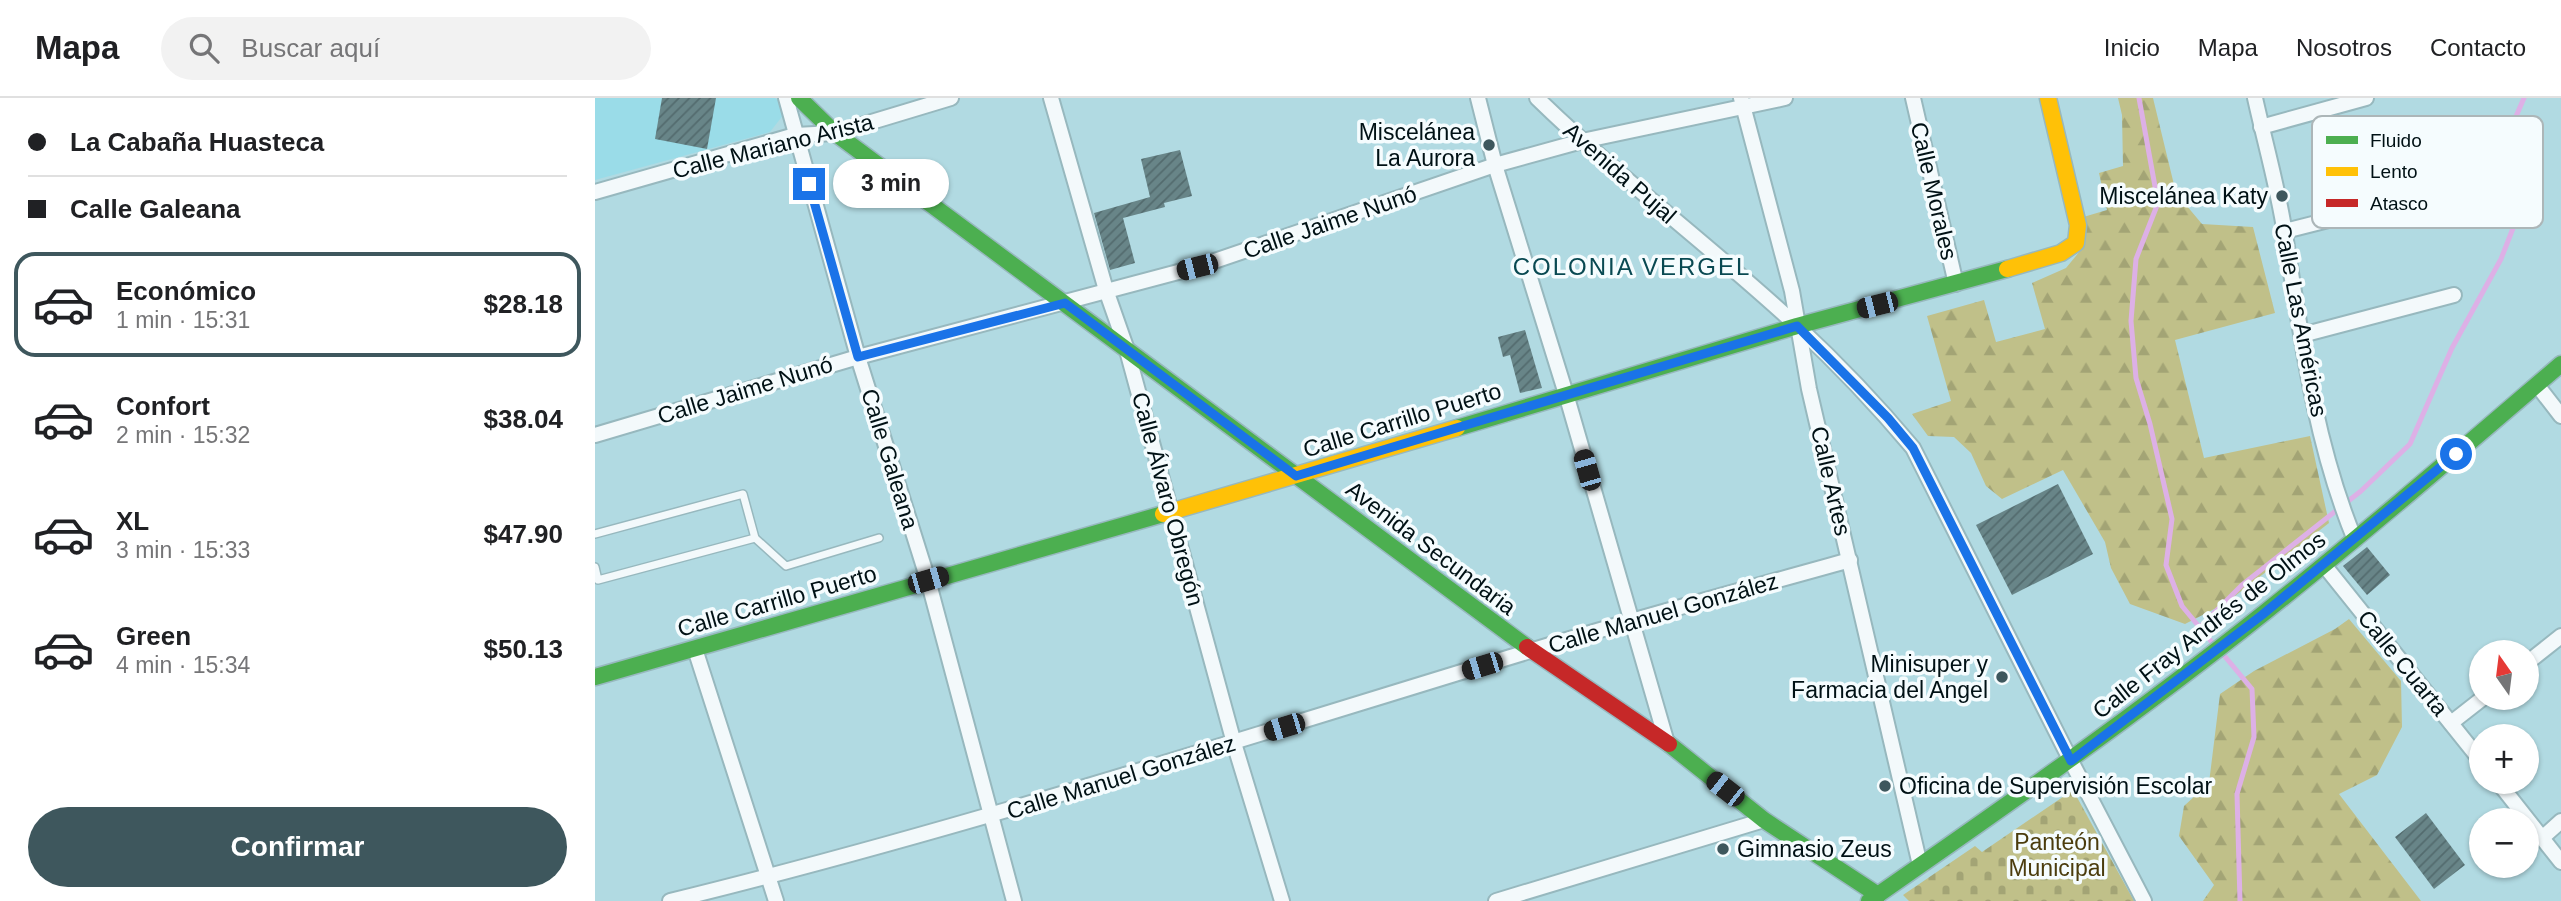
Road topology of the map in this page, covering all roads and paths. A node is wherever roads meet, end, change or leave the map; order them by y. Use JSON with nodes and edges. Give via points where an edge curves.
{"nodes":[{"id":1,"x":786,"y":98,"type":"edge"},
{"id":2,"x":799,"y":98,"type":"edge"},
{"id":3,"x":951,"y":98,"type":"edge"},
{"id":4,"x":1051,"y":98,"type":"edge"},
{"id":5,"x":1478,"y":98,"type":"edge"},
{"id":6,"x":1537,"y":98,"type":"edge"},
{"id":7,"x":1785,"y":98,"type":"edge"},
{"id":8,"x":1913,"y":98,"type":"edge"},
{"id":9,"x":2047,"y":98,"type":"edge"},
{"id":10,"x":2255,"y":98,"type":"edge"},
{"id":11,"x":2366,"y":98,"type":"edge"},
{"id":12,"x":1743,"y":103,"type":"edge"},
{"id":13,"x":2261,"y":127,"type":"junction"},
{"id":14,"x":835,"y":133,"type":"junction"},
{"id":15,"x":795,"y":135,"type":"junction"},
{"id":16,"x":1582,"y":141,"type":"junction"},
{"id":17,"x":1495,"y":165,"type":"junction"},
{"id":18,"x":595,"y":192,"type":"edge"},
{"id":19,"x":2312,"y":224,"type":"edge"},
{"id":20,"x":2285,"y":231,"type":"junction"},
{"id":21,"x":1956,"y":284,"type":"junction"},
{"id":22,"x":1105,"y":290,"type":"junction"},
{"id":23,"x":2453,"y":295,"type":"dead end"},
{"id":24,"x":1065,"y":303,"type":"junction"},
{"id":25,"x":1797,"y":326,"type":"junction"},
{"id":26,"x":2302,"y":335,"type":"junction"},
{"id":27,"x":1126,"y":347,"type":"junction"},
{"id":28,"x":858,"y":357,"type":"junction"},
{"id":29,"x":2561,"y":364,"type":"edge"},
{"id":30,"x":2537,"y":385,"type":"junction"},
{"id":31,"x":1566,"y":394,"type":"junction"},
{"id":32,"x":2561,"y":416,"type":"edge"},
{"id":33,"x":595,"y":435,"type":"edge"},
{"id":34,"x":1296,"y":476,"type":"junction"},
{"id":35,"x":1172,"y":511,"type":"junction"},
{"id":36,"x":595,"y":534,"type":"edge"},
{"id":37,"x":755,"y":538,"type":"junction"},
{"id":38,"x":879,"y":538,"type":"dead end"},
{"id":39,"x":2355,"y":540,"type":"junction"},
{"id":40,"x":1850,"y":560,"type":"junction"},
{"id":41,"x":2324,"y":565,"type":"junction"},
{"id":42,"x":595,"y":567,"type":"edge"},
{"id":43,"x":928,"y":580,"type":"junction"},
{"id":44,"x":1630,"y":621,"type":"junction"},
{"id":45,"x":2561,"y":636,"type":"edge"},
{"id":46,"x":695,"y":649,"type":"junction"},
{"id":47,"x":1531,"y":650,"type":"junction"},
{"id":48,"x":2539,"y":653,"type":"edge"},
{"id":49,"x":595,"y":677,"type":"edge"},
{"id":50,"x":2469,"y":709,"type":"edge"},
{"id":51,"x":2451,"y":723,"type":"junction"},
{"id":52,"x":1234,"y":743,"type":"junction"},
{"id":53,"x":1667,"y":743,"type":"junction"},
{"id":54,"x":2469,"y":746,"type":"edge"},
{"id":55,"x":2071,"y":761,"type":"junction"},
{"id":56,"x":2507,"y":794,"type":"edge"},
{"id":57,"x":990,"y":816,"type":"junction"},
{"id":58,"x":1764,"y":820,"type":"junction"},
{"id":59,"x":2561,"y":821,"type":"edge"},
{"id":60,"x":2542,"y":838,"type":"junction"},
{"id":61,"x":2561,"y":862,"type":"edge"},
{"id":62,"x":1920,"y":865,"type":"junction"},
{"id":63,"x":768,"y":877,"type":"junction"},
{"id":64,"x":1874,"y":898,"type":"edge"},
{"id":65,"x":670,"y":901,"type":"edge"},
{"id":66,"x":776,"y":901,"type":"edge"},
{"id":67,"x":1014,"y":901,"type":"edge"},
{"id":68,"x":1282,"y":901,"type":"edge"},
{"id":69,"x":1496,"y":901,"type":"edge"},
{"id":70,"x":2144,"y":901,"type":"edge"}],
"edges":[{"from":1,"to":15,"type":"street","name":"Calle Galeana"},
{"from":2,"to":14,"type":"street","name":"Avenida Secundaria"},
{"from":3,"to":14,"type":"street","name":"Calle Mariano Arista"},
{"from":4,"to":22,"type":"street","name":"Calle Álvaro Obregón"},
{"from":5,"to":17,"type":"street"},
{"from":6,"to":16,"type":"street","name":"Avenida Pujal"},
{"from":7,"to":12,"type":"street","name":"Calle Jaime Nunó"},
{"from":8,"to":21,"type":"street","name":"Calle Morales"},
{"from":9,"to":21,"type":"street","name":"Calle Carrillo Puerto","via":[[2078,225],[2076,243],[2061,253]]},
{"from":10,"to":13,"type":"street","name":"Calle Las Américas"},
{"from":11,"to":13,"type":"street"},
{"from":12,"to":16,"type":"street","name":"Calle Jaime Nunó"},
{"from":12,"to":25,"type":"street","name":"Calle Artes"},
{"from":13,"to":20,"type":"street","name":"Calle Las Américas"},
{"from":14,"to":15,"type":"street","name":"Calle Mariano Arista"},
{"from":14,"to":24,"type":"street","name":"Avenida Secundaria"},
{"from":15,"to":18,"type":"street","name":"Calle Mariano Arista"},
{"from":15,"to":28,"type":"street","name":"Calle Galeana"},
{"from":16,"to":17,"type":"street","name":"Calle Jaime Nunó"},
{"from":16,"to":25,"type":"street","name":"Avenida Pujal"},
{"from":17,"to":22,"type":"street","name":"Calle Jaime Nunó","via":[[1197,267]]},
{"from":17,"to":31,"type":"street"},
{"from":19,"to":20,"type":"street"},
{"from":20,"to":26,"type":"street","name":"Calle Las Américas"},
{"from":21,"to":25,"type":"street","name":"Calle Carrillo Puerto"},
{"from":22,"to":24,"type":"street","name":"Calle Jaime Nunó"},
{"from":22,"to":27,"type":"street","name":"Calle Álvaro Obregón"},
{"from":23,"to":26,"type":"street"},
{"from":24,"to":27,"type":"street","name":"Avenida Secundaria"},
{"from":24,"to":28,"type":"street","name":"Calle Jaime Nunó"},
{"from":25,"to":31,"type":"street","name":"Calle Carrillo Puerto"},
{"from":25,"to":40,"type":"street","name":"Calle Artes"},
{"from":25,"to":55,"type":"street","name":"Avenida Pujal","via":[[1913,448]]},
{"from":26,"to":39,"type":"street","name":"Calle Las Américas","via":[[2330,475]]},
{"from":27,"to":34,"type":"street","name":"Avenida Secundaria"},
{"from":27,"to":35,"type":"street","name":"Calle Álvaro Obregón"},
{"from":28,"to":33,"type":"street","name":"Calle Jaime Nunó"},
{"from":28,"to":43,"type":"street","name":"Calle Galeana"},
{"from":29,"to":30,"type":"street","name":"Calle Fray Andrés de Olmos"},
{"from":30,"to":32,"type":"street"},
{"from":30,"to":39,"type":"street","name":"Calle Fray Andrés de Olmos"},
{"from":31,"to":34,"type":"street","name":"Calle Carrillo Puerto"},
{"from":31,"to":44,"type":"street"},
{"from":34,"to":35,"type":"street","name":"Calle Carrillo Puerto"},
{"from":34,"to":47,"type":"street","name":"Avenida Secundaria"},
{"from":35,"to":43,"type":"street","name":"Calle Carrillo Puerto"},
{"from":35,"to":52,"type":"street","name":"Calle Álvaro Obregón"},
{"from":36,"to":37,"type":"lane","via":[[743,494]]},
{"from":37,"to":38,"type":"lane","via":[[786,566]]},
{"from":37,"to":42,"type":"lane","via":[[598,580]]},
{"from":39,"to":41,"type":"street","name":"Calle Fray Andrés de Olmos"},
{"from":40,"to":44,"type":"street","name":"Calle Manuel González"},
{"from":40,"to":62,"type":"street","name":"Calle Artes"},
{"from":41,"to":51,"type":"street","name":"Calle Cuarta"},
{"from":41,"to":55,"type":"street","name":"Calle Fray Andrés de Olmos"},
{"from":43,"to":46,"type":"street","name":"Calle Carrillo Puerto"},
{"from":43,"to":57,"type":"street","name":"Calle Galeana"},
{"from":44,"to":47,"type":"street","name":"Calle Manuel González"},
{"from":44,"to":53,"type":"street"},
{"from":45,"to":48,"type":"street"},
{"from":46,"to":49,"type":"street","name":"Calle Carrillo Puerto"},
{"from":46,"to":63,"type":"street"},
{"from":47,"to":52,"type":"street","name":"Calle Manuel González"},
{"from":47,"to":53,"type":"street","name":"Avenida Secundaria"},
{"from":50,"to":51,"type":"street"},
{"from":51,"to":54,"type":"street","name":"Calle Cuarta"},
{"from":52,"to":57,"type":"street","name":"Calle Manuel González"},
{"from":52,"to":68,"type":"street","name":"Calle Álvaro Obregón"},
{"from":53,"to":58,"type":"street","name":"Avenida Secundaria"},
{"from":55,"to":62,"type":"street","name":"Calle Fray Andrés de Olmos"},
{"from":55,"to":70,"type":"street","name":"Avenida Pujal"},
{"from":56,"to":60,"type":"street"},
{"from":57,"to":63,"type":"street","name":"Calle Manuel González"},
{"from":57,"to":67,"type":"street","name":"Calle Galeana"},
{"from":58,"to":64,"type":"street","name":"Avenida Secundaria"},
{"from":58,"to":69,"type":"street"},
{"from":59,"to":60,"type":"street"},
{"from":60,"to":61,"type":"street"},
{"from":62,"to":64,"type":"street","name":"Calle Fray Andrés de Olmos"},
{"from":63,"to":65,"type":"street","name":"Calle Manuel González"},
{"from":63,"to":66,"type":"street"}]}
